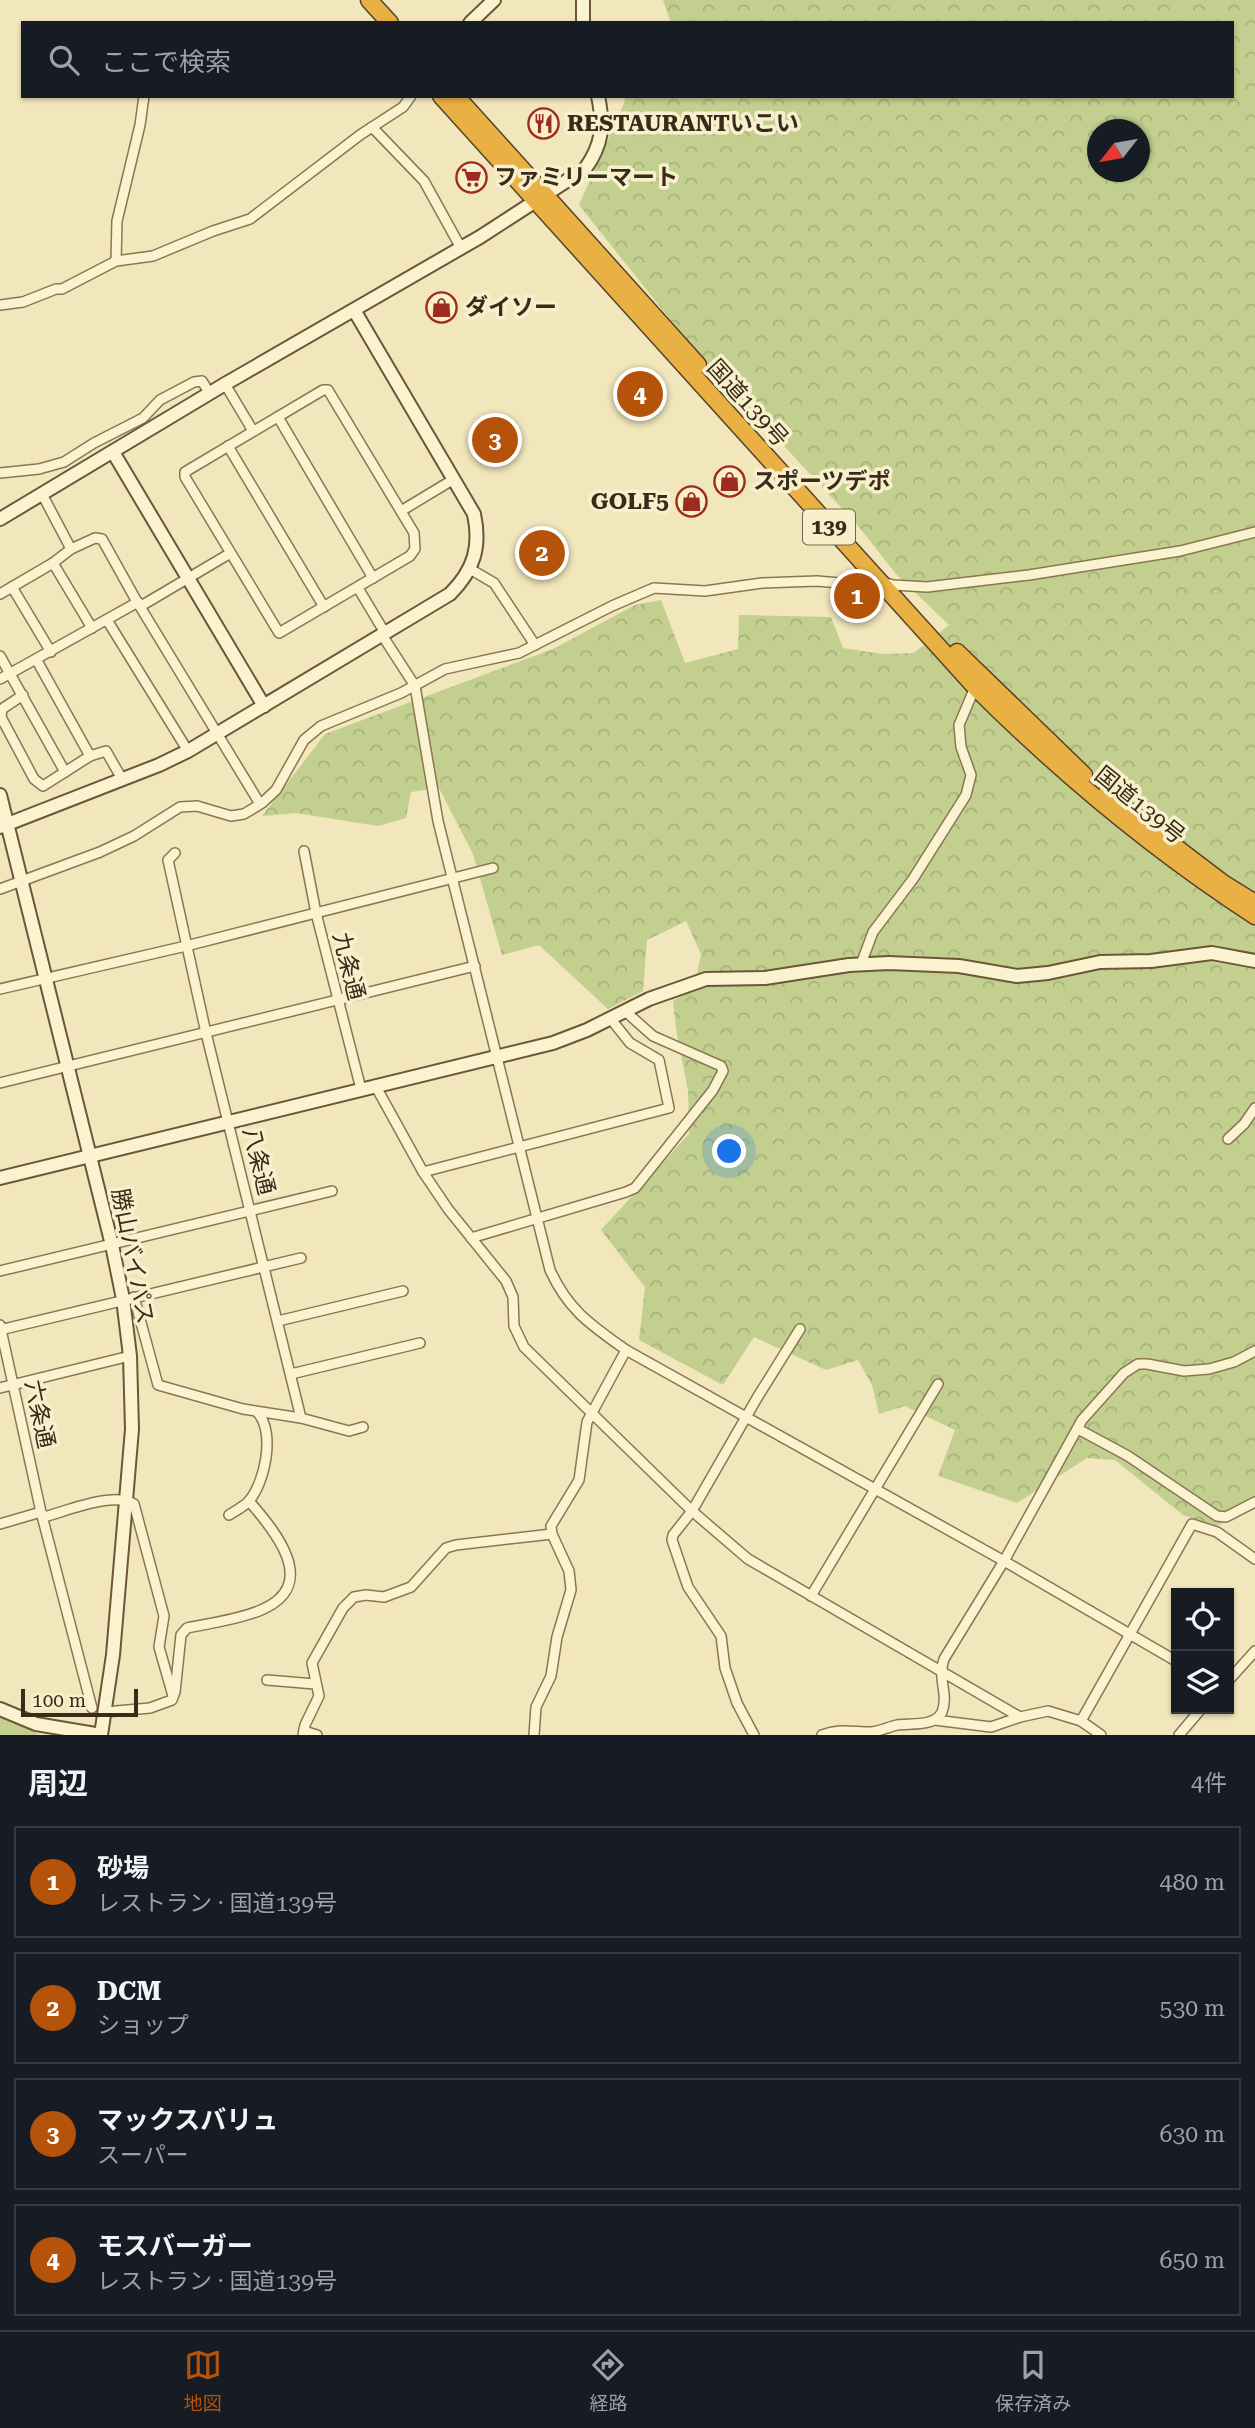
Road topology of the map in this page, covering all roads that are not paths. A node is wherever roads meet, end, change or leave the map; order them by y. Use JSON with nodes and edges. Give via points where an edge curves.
{"nodes":[{"id":1,"x":355,"y":0,"type":"edge"},
{"id":2,"x":369,"y":0,"type":"edge"},
{"id":3,"x":494,"y":0,"type":"edge"},
{"id":4,"x":583,"y":0,"type":"edge"},
{"id":5,"x":374,"y":21,"type":"edge"},
{"id":6,"x":388,"y":21,"type":"edge"},
{"id":7,"x":472,"y":21,"type":"edge"},
{"id":8,"x":583,"y":21,"type":"edge"},
{"id":9,"x":144,"y":98,"type":"edge"},
{"id":10,"x":410,"y":98,"type":"edge"},
{"id":11,"x":443,"y":98,"type":"edge"},
{"id":12,"x":458,"y":98,"type":"edge"},
{"id":13,"x":598,"y":98,"type":"edge"},
{"id":14,"x":372,"y":127,"type":"junction"},
{"id":15,"x":540,"y":198,"type":"junction"},
{"id":16,"x":461,"y":248,"type":"junction"},
{"id":17,"x":116,"y":261,"type":"junction"},
{"id":18,"x":0,"y":304,"type":"edge"},
{"id":19,"x":354,"y":310,"type":"junction"},
{"id":20,"x":225,"y":384,"type":"junction"},
{"id":21,"x":210,"y":394,"type":"junction"},
{"id":22,"x":278,"y":417,"type":"junction"},
{"id":23,"x":253,"y":431,"type":"junction"},
{"id":24,"x":228,"y":446,"type":"junction"},
{"id":25,"x":113,"y":452,"type":"junction"},
{"id":26,"x":0,"y":473,"type":"edge"},
{"id":27,"x":454,"y":479,"type":"junction"},
{"id":28,"x":42,"y":494,"type":"junction"},
{"id":29,"x":401,"y":511,"type":"junction"},
{"id":30,"x":0,"y":519,"type":"edge"},
{"id":31,"x":1255,"y":532,"type":"edge"},
{"id":32,"x":71,"y":549,"type":"junction"},
{"id":33,"x":229,"y":554,"type":"junction"},
{"id":34,"x":53,"y":563,"type":"junction"},
{"id":35,"x":470,"y":569,"type":"junction"},
{"id":36,"x":373,"y":578,"type":"junction"},
{"id":37,"x":187,"y":579,"type":"junction"},
{"id":38,"x":876,"y":580,"type":"junction"},
{"id":39,"x":893,"y":585,"type":"junction"},
{"id":40,"x":12,"y":587,"type":"junction"},
{"id":41,"x":358,"y":587,"type":"junction"},
{"id":42,"x":0,"y":594,"type":"edge"},
{"id":43,"x":140,"y":604,"type":"junction"},
{"id":44,"x":324,"y":607,"type":"junction"},
{"id":45,"x":107,"y":620,"type":"junction"},
{"id":46,"x":92,"y":628,"type":"junction"},
{"id":47,"x":383,"y":634,"type":"junction"},
{"id":48,"x":535,"y":645,"type":"junction"},
{"id":49,"x":51,"y":652,"type":"junction"},
{"id":50,"x":0,"y":656,"type":"edge"},
{"id":51,"x":36,"y":659,"type":"junction"},
{"id":52,"x":10,"y":673,"type":"junction"},
{"id":53,"x":0,"y":679,"type":"edge"},
{"id":54,"x":415,"y":686,"type":"junction"},
{"id":55,"x":975,"y":687,"type":"junction"},
{"id":56,"x":23,"y":695,"type":"junction"},
{"id":57,"x":264,"y":706,"type":"junction"},
{"id":58,"x":218,"y":733,"type":"junction"},
{"id":59,"x":188,"y":751,"type":"junction"},
{"id":60,"x":90,"y":755,"type":"junction"},
{"id":61,"x":65,"y":772,"type":"junction"},
{"id":62,"x":122,"y":779,"type":"junction"},
{"id":63,"x":0,"y":795,"type":"edge"},
{"id":64,"x":260,"y":804,"type":"junction"},
{"id":65,"x":4,"y":826,"type":"edge"},
{"id":66,"x":304,"y":851,"type":"dead end"},
{"id":67,"x":174,"y":853,"type":"dead end"},
{"id":68,"x":494,"y":868,"type":"dead end"},
{"id":69,"x":453,"y":878,"type":"junction"},
{"id":70,"x":22,"y":880,"type":"junction"},
{"id":71,"x":0,"y":889,"type":"edge"},
{"id":72,"x":1255,"y":903,"type":"edge"},
{"id":73,"x":316,"y":913,"type":"junction"},
{"id":74,"x":1255,"y":916,"type":"edge"},
{"id":75,"x":186,"y":946,"type":"junction"},
{"id":76,"x":1255,"y":961,"type":"edge"},
{"id":77,"x":861,"y":964,"type":"junction"},
{"id":78,"x":475,"y":966,"type":"junction"},
{"id":79,"x":46,"y":978,"type":"junction"},
{"id":80,"x":0,"y":989,"type":"edge"},
{"id":81,"x":338,"y":999,"type":"junction"},
{"id":82,"x":625,"y":1011,"type":"junction"},
{"id":83,"x":610,"y":1018,"type":"junction"},
{"id":84,"x":206,"y":1033,"type":"junction"},
{"id":85,"x":497,"y":1056,"type":"junction"},
{"id":86,"x":68,"y":1066,"type":"junction"},
{"id":87,"x":0,"y":1083,"type":"edge"},
{"id":88,"x":375,"y":1085,"type":"junction"},
{"id":89,"x":361,"y":1089,"type":"junction"},
{"id":90,"x":1255,"y":1108,"type":"edge"},
{"id":91,"x":229,"y":1121,"type":"junction"},
{"id":92,"x":1228,"y":1139,"type":"dead end"},
{"id":93,"x":519,"y":1145,"type":"junction"},
{"id":94,"x":90,"y":1155,"type":"junction"},
{"id":95,"x":423,"y":1171,"type":"junction"},
{"id":96,"x":0,"y":1178,"type":"edge"},
{"id":97,"x":332,"y":1191,"type":"dead end"},
{"id":98,"x":251,"y":1210,"type":"junction"},
{"id":99,"x":536,"y":1218,"type":"junction"},
{"id":100,"x":471,"y":1238,"type":"junction"},
{"id":101,"x":112,"y":1245,"type":"junction"},
{"id":102,"x":301,"y":1258,"type":"dead end"},
{"id":103,"x":265,"y":1268,"type":"junction"},
{"id":104,"x":0,"y":1271,"type":"edge"},
{"id":105,"x":403,"y":1291,"type":"dead end"},
{"id":106,"x":129,"y":1298,"type":"junction"},
{"id":107,"x":278,"y":1321,"type":"junction"},
{"id":108,"x":0,"y":1328,"type":"edge"},
{"id":109,"x":800,"y":1329,"type":"dead end"},
{"id":110,"x":420,"y":1343,"type":"dead end"},
{"id":111,"x":626,"y":1349,"type":"junction"},
{"id":112,"x":1255,"y":1351,"type":"edge"},
{"id":113,"x":130,"y":1356,"type":"junction"},
{"id":114,"x":291,"y":1374,"type":"junction"},
{"id":115,"x":938,"y":1384,"type":"dead end"},
{"id":116,"x":13,"y":1385,"type":"junction"},
{"id":117,"x":0,"y":1388,"type":"edge"},
{"id":118,"x":257,"y":1412,"type":"junction"},
{"id":119,"x":592,"y":1412,"type":"junction"},
{"id":120,"x":746,"y":1417,"type":"junction"},
{"id":121,"x":301,"y":1418,"type":"junction"},
{"id":122,"x":363,"y":1427,"type":"dead end"},
{"id":123,"x":1078,"y":1429,"type":"junction"},
{"id":124,"x":875,"y":1489,"type":"junction"},
{"id":125,"x":126,"y":1499,"type":"junction"},
{"id":126,"x":249,"y":1501,"type":"junction"},
{"id":127,"x":1255,"y":1502,"type":"edge"},
{"id":128,"x":692,"y":1511,"type":"junction"},
{"id":129,"x":43,"y":1515,"type":"junction"},
{"id":130,"x":229,"y":1515,"type":"dead end"},
{"id":131,"x":0,"y":1524,"type":"edge"},
{"id":132,"x":552,"y":1534,"type":"junction"},
{"id":133,"x":1255,"y":1559,"type":"edge"},
{"id":134,"x":1004,"y":1561,"type":"junction"},
{"id":135,"x":811,"y":1596,"type":"junction"},
{"id":136,"x":1129,"y":1634,"type":"junction"},
{"id":137,"x":1255,"y":1651,"type":"edge"},
{"id":138,"x":1171,"y":1658,"type":"edge"},
{"id":139,"x":940,"y":1670,"type":"junction"},
{"id":140,"x":1234,"y":1674,"type":"edge"},
{"id":141,"x":267,"y":1679,"type":"dead end"},
{"id":142,"x":315,"y":1684,"type":"junction"},
{"id":143,"x":173,"y":1698,"type":"junction"},
{"id":144,"x":0,"y":1709,"type":"edge"},
{"id":145,"x":98,"y":1710,"type":"junction"},
{"id":146,"x":1197,"y":1714,"type":"edge"},
{"id":147,"x":1020,"y":1717,"type":"junction"},
{"id":148,"x":935,"y":1720,"type":"junction"},
{"id":149,"x":1082,"y":1721,"type":"junction"},
{"id":150,"x":304,"y":1733,"type":"edge"},
{"id":151,"x":101,"y":1735,"type":"edge"},
{"id":152,"x":317,"y":1735,"type":"edge"},
{"id":153,"x":534,"y":1735,"type":"edge"},
{"id":154,"x":754,"y":1735,"type":"edge"},
{"id":155,"x":822,"y":1735,"type":"edge"},
{"id":156,"x":1101,"y":1735,"type":"edge"},
{"id":157,"x":1179,"y":1735,"type":"edge"}],
"edges":[{"from":1,"to":5,"type":"highway"},
{"from":2,"to":6,"type":"highway"},
{"from":3,"to":7,"type":"street"},
{"from":4,"to":8,"type":"street"},
{"from":9,"to":17,"type":"street","via":[[117,221]]},
{"from":10,"to":14,"type":"street"},
{"from":11,"to":15,"type":"highway","name":"国道139号","number":"139"},
{"from":12,"to":15,"type":"highway","name":"国道139号","number":"139"},
{"from":13,"to":15,"type":"street","via":[[603,120],[596,155],[585,169]]},
{"from":14,"to":16,"type":"street","via":[[424,181]]},
{"from":14,"to":17,"type":"street","via":[[250,219],[153,256]]},
{"from":15,"to":16,"type":"street"},
{"from":15,"to":38,"type":"highway","name":"国道139号","number":"139"},
{"from":15,"to":39,"type":"highway","name":"国道139号","number":"139"},
{"from":16,"to":19,"type":"street"},
{"from":17,"to":18,"type":"street","via":[[62,289]]},
{"from":19,"to":20,"type":"street"},
{"from":19,"to":27,"type":"street"},
{"from":20,"to":21,"type":"street"},
{"from":20,"to":23,"type":"street"},
{"from":21,"to":25,"type":"street"},
{"from":21,"to":26,"type":"street","via":[[202,381],[194,382],[160,400],[143,418],[64,462]]},
{"from":22,"to":23,"type":"street"},
{"from":22,"to":29,"type":"street","via":[[328,390]]},
{"from":22,"to":36,"type":"street"},
{"from":23,"to":24,"type":"street"},
{"from":24,"to":33,"type":"street","via":[[185,472],[185,477]]},
{"from":24,"to":44,"type":"street"},
{"from":25,"to":28,"type":"street"},
{"from":25,"to":37,"type":"street"},
{"from":27,"to":29,"type":"street"},
{"from":27,"to":35,"type":"street","via":[[474,514],[478,534]]},
{"from":28,"to":30,"type":"street"},
{"from":28,"to":32,"type":"street"},
{"from":29,"to":36,"type":"street","via":[[414,533],[415,549]]},
{"from":31,"to":39,"type":"street","via":[[1180,551],[1041,573],[927,587]]},
{"from":32,"to":34,"type":"street"},
{"from":32,"to":43,"type":"street","via":[[102,539]]},
{"from":33,"to":37,"type":"street"},
{"from":33,"to":44,"type":"street","via":[[279,633]]},
{"from":34,"to":40,"type":"street"},
{"from":34,"to":46,"type":"street"},
{"from":35,"to":47,"type":"street","via":[[450,594]]},
{"from":35,"to":48,"type":"street","via":[[494,583]]},
{"from":36,"to":41,"type":"street"},
{"from":37,"to":43,"type":"street"},
{"from":37,"to":57,"type":"street"},
{"from":38,"to":39,"type":"street"},
{"from":38,"to":48,"type":"street","via":[[862,585],[817,580],[762,583],[705,591],[654,588]]},
{"from":38,"to":55,"type":"highway","name":"国道139号","number":"139"},
{"from":39,"to":72,"type":"highway","name":"国道139号","number":"139","via":[[1019,715],[1099,789]]},
{"from":40,"to":42,"type":"street"},
{"from":40,"to":49,"type":"street"},
{"from":41,"to":44,"type":"street"},
{"from":41,"to":47,"type":"street"},
{"from":43,"to":45,"type":"street"},
{"from":43,"to":58,"type":"street"},
{"from":45,"to":46,"type":"street"},
{"from":45,"to":59,"type":"street"},
{"from":46,"to":49,"type":"street"},
{"from":47,"to":54,"type":"street"},
{"from":47,"to":57,"type":"street"},
{"from":48,"to":54,"type":"street","via":[[519,653],[445,669]]},
{"from":49,"to":51,"type":"street"},
{"from":50,"to":52,"type":"street"},
{"from":51,"to":52,"type":"street"},
{"from":51,"to":60,"type":"street"},
{"from":52,"to":53,"type":"street"},
{"from":52,"to":56,"type":"street"},
{"from":54,"to":64,"type":"street","via":[[321,726],[304,740],[276,790]]},
{"from":54,"to":69,"type":"street","via":[[438,821]]},
{"from":55,"to":74,"type":"highway","name":"国道139号","number":"139","via":[[1101,804]]},
{"from":55,"to":77,"type":"street","via":[[959,724],[971,775],[965,795],[913,879],[873,932]]},
{"from":56,"to":61,"type":"street"},
{"from":56,"to":61,"type":"street","via":[[2,709],[1,717],[34,779],[43,786]]},
{"from":57,"to":58,"type":"street"},
{"from":58,"to":59,"type":"street"},
{"from":58,"to":64,"type":"street"},
{"from":59,"to":62,"type":"street"},
{"from":60,"to":61,"type":"street"},
{"from":60,"to":62,"type":"street","via":[[106,751]]},
{"from":62,"to":65,"type":"street"},
{"from":63,"to":65,"type":"street","name":"勝山バイパス"},
{"from":64,"to":70,"type":"street","via":[[232,816],[197,806],[180,807],[100,852]]},
{"from":65,"to":70,"type":"street","name":"勝山バイパス"},
{"from":66,"to":73,"type":"street","name":"九条通"},
{"from":67,"to":75,"type":"street","name":"八条通","via":[[168,860]]},
{"from":68,"to":69,"type":"street"},
{"from":69,"to":73,"type":"street"},
{"from":69,"to":78,"type":"street"},
{"from":70,"to":71,"type":"street"},
{"from":70,"to":79,"type":"street","name":"勝山バイパス"},
{"from":73,"to":75,"type":"street"},
{"from":73,"to":81,"type":"street","name":"九条通"},
{"from":75,"to":79,"type":"street"},
{"from":75,"to":84,"type":"street","name":"八条通"},
{"from":76,"to":77,"type":"street","via":[[1212,953],[1100,962],[1017,976],[959,967]]},
{"from":77,"to":82,"type":"street","via":[[765,978],[706,979]]},
{"from":78,"to":81,"type":"street"},
{"from":78,"to":85,"type":"street"},
{"from":79,"to":80,"type":"street"},
{"from":79,"to":86,"type":"street","name":"勝山バイパス"},
{"from":81,"to":84,"type":"street"},
{"from":81,"to":89,"type":"street","name":"九条通"},
{"from":82,"to":83,"type":"street"},
{"from":82,"to":99,"type":"street","via":[[653,1037],[707,1058],[723,1071],[635,1188]]},
{"from":83,"to":85,"type":"street","via":[[553,1042]]},
{"from":83,"to":93,"type":"street","via":[[630,1043],[659,1060],[669,1108]]},
{"from":84,"to":86,"type":"street"},
{"from":84,"to":91,"type":"street","name":"八条通"},
{"from":85,"to":88,"type":"street"},
{"from":85,"to":93,"type":"street"},
{"from":86,"to":87,"type":"street"},
{"from":86,"to":94,"type":"street","name":"勝山バイパス"},
{"from":88,"to":89,"type":"street"},
{"from":88,"to":95,"type":"street"},
{"from":89,"to":91,"type":"street"},
{"from":90,"to":92,"type":"street"},
{"from":91,"to":94,"type":"street"},
{"from":91,"to":98,"type":"street","name":"八条通"},
{"from":93,"to":95,"type":"street"},
{"from":93,"to":99,"type":"street"},
{"from":94,"to":96,"type":"street"},
{"from":94,"to":101,"type":"street","name":"勝山バイパス"},
{"from":95,"to":100,"type":"street"},
{"from":97,"to":98,"type":"street"},
{"from":98,"to":101,"type":"street"},
{"from":98,"to":103,"type":"street","name":"八条通"},
{"from":99,"to":100,"type":"street"},
{"from":99,"to":111,"type":"street","via":[[559,1290],[588,1324]]},
{"from":100,"to":119,"type":"street","via":[[506,1281],[513,1297],[514,1326],[524,1347]]},
{"from":101,"to":104,"type":"street"},
{"from":101,"to":106,"type":"street","name":"勝山バイパス"},
{"from":102,"to":103,"type":"street"},
{"from":103,"to":106,"type":"street"},
{"from":103,"to":107,"type":"street","name":"八条通"},
{"from":105,"to":107,"type":"street"},
{"from":106,"to":108,"type":"street"},
{"from":106,"to":113,"type":"street","name":"勝山バイパス"},
{"from":106,"to":118,"type":"street","via":[[158,1385]]},
{"from":107,"to":114,"type":"street","name":"八条通"},
{"from":108,"to":116,"type":"street","name":"六条通"},
{"from":109,"to":120,"type":"street"},
{"from":110,"to":114,"type":"street"},
{"from":111,"to":119,"type":"street"},
{"from":111,"to":120,"type":"street"},
{"from":112,"to":123,"type":"street","via":[[1209,1369],[1184,1371],[1138,1364],[1096,1403]]},
{"from":113,"to":116,"type":"street"},
{"from":113,"to":125,"type":"street","name":"勝山バイパス","via":[[132,1429]]},
{"from":114,"to":121,"type":"street","name":"八条通"},
{"from":115,"to":124,"type":"street"},
{"from":116,"to":117,"type":"street"},
{"from":116,"to":129,"type":"street","name":"六条通"},
{"from":118,"to":121,"type":"street"},
{"from":118,"to":126,"type":"street","via":[[268,1444],[261,1480]]},
{"from":119,"to":128,"type":"street"},
{"from":119,"to":132,"type":"street","via":[[579,1480],[551,1526]]},
{"from":120,"to":124,"type":"street"},
{"from":120,"to":128,"type":"street"},
{"from":121,"to":122,"type":"street","via":[[349,1431]]},
{"from":123,"to":127,"type":"street","via":[[1217,1516],[1226,1517]]},
{"from":123,"to":134,"type":"street"},
{"from":124,"to":134,"type":"street"},
{"from":124,"to":135,"type":"street"},
{"from":125,"to":129,"type":"street"},
{"from":125,"to":143,"type":"street","via":[[134,1504],[164,1616],[159,1647]]},
{"from":125,"to":145,"type":"street","name":"勝山バイパス","via":[[113,1655]]},
{"from":126,"to":130,"type":"street"},
{"from":126,"to":143,"type":"street","via":[[286,1552],[288,1589],[259,1611],[187,1629],[181,1635]]},
{"from":128,"to":135,"type":"street","via":[[748,1559]]},
{"from":128,"to":154,"type":"street","via":[[672,1539],[688,1587],[721,1636],[725,1668]]},
{"from":129,"to":131,"type":"street"},
{"from":129,"to":145,"type":"street","name":"六条通"},
{"from":132,"to":142,"type":"street","via":[[446,1548],[411,1587],[384,1597],[354,1597],[312,1663]]},
{"from":132,"to":153,"type":"street","via":[[569,1571],[571,1590],[551,1676],[537,1707]]},
{"from":133,"to":136,"type":"street","via":[[1217,1532],[1192,1524]]},
{"from":134,"to":136,"type":"street"},
{"from":134,"to":139,"type":"street"},
{"from":135,"to":139,"type":"street"},
{"from":136,"to":138,"type":"street"},
{"from":136,"to":149,"type":"street"},
{"from":137,"to":140,"type":"street"},
{"from":139,"to":147,"type":"street"},
{"from":139,"to":148,"type":"street","via":[[944,1697],[942,1714]]},
{"from":141,"to":142,"type":"street"},
{"from":142,"to":150,"type":"street","via":[[318,1696]]},
{"from":143,"to":145,"type":"street","via":[[150,1708]]},
{"from":144,"to":151,"type":"street","via":[[36,1724]]},
{"from":145,"to":151,"type":"street","name":"勝山バイパス"},
{"from":146,"to":157,"type":"street"},
{"from":147,"to":148,"type":"street","via":[[991,1727]]},
{"from":147,"to":149,"type":"street","via":[[1048,1711]]},
{"from":148,"to":155,"type":"street","via":[[873,1732],[849,1729]]},
{"from":149,"to":156,"type":"street"},
{"from":150,"to":152,"type":"street"}]}
